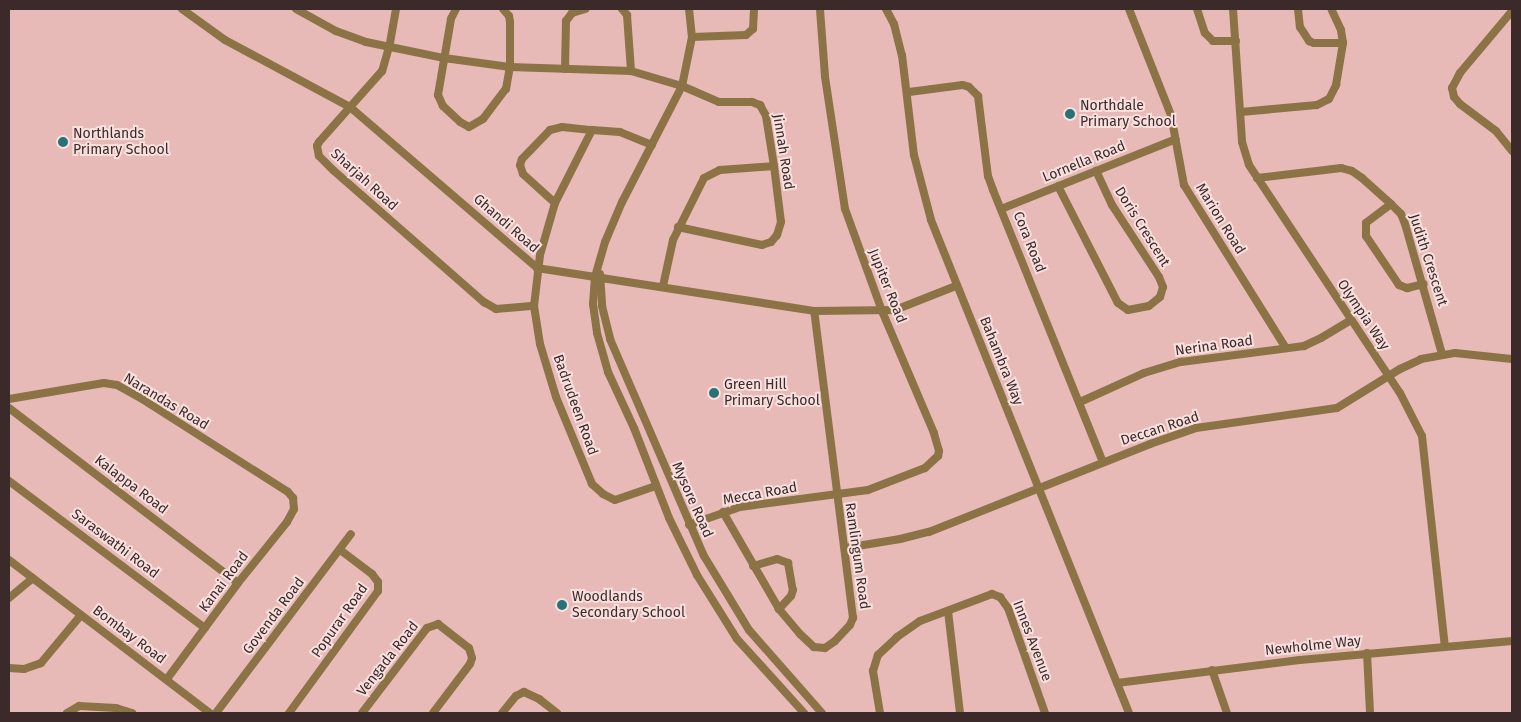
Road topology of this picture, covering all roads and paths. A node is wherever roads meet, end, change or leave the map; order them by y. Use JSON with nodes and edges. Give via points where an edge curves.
{"nodes":[{"id":1,"x":182,"y":9,"type":"edge"},
{"id":2,"x":296,"y":9,"type":"edge"},
{"id":3,"x":396,"y":9,"type":"edge"},
{"id":4,"x":456,"y":9,"type":"edge"},
{"id":5,"x":503,"y":9,"type":"edge"},
{"id":6,"x":584,"y":9,"type":"edge"},
{"id":7,"x":622,"y":9,"type":"edge"},
{"id":8,"x":689,"y":9,"type":"edge"},
{"id":9,"x":754,"y":9,"type":"edge"},
{"id":10,"x":820,"y":9,"type":"edge"},
{"id":11,"x":886,"y":9,"type":"edge"},
{"id":12,"x":1129,"y":9,"type":"edge"},
{"id":13,"x":1197,"y":9,"type":"edge"},
{"id":14,"x":1232,"y":9,"type":"edge"},
{"id":15,"x":1298,"y":9,"type":"edge"},
{"id":16,"x":1330,"y":9,"type":"edge"},
{"id":17,"x":1512,"y":11,"type":"edge"},
{"id":18,"x":692,"y":37,"type":"junction"},
{"id":19,"x":1236,"y":41,"type":"junction"},
{"id":20,"x":1344,"y":43,"type":"junction"},
{"id":21,"x":389,"y":47,"type":"junction"},
{"id":22,"x":444,"y":58,"type":"junction"},
{"id":23,"x":510,"y":67,"type":"junction"},
{"id":24,"x":565,"y":69,"type":"junction"},
{"id":25,"x":632,"y":71,"type":"junction"},
{"id":26,"x":682,"y":86,"type":"junction"},
{"id":27,"x":908,"y":92,"type":"junction"},
{"id":28,"x":350,"y":107,"type":"junction"},
{"id":29,"x":1241,"y":112,"type":"junction"},
{"id":30,"x":592,"y":130,"type":"junction"},
{"id":31,"x":1176,"y":139,"type":"junction"},
{"id":32,"x":652,"y":145,"type":"junction"},
{"id":33,"x":1512,"y":150,"type":"edge"},
{"id":34,"x":774,"y":166,"type":"junction"},
{"id":35,"x":1096,"y":171,"type":"junction"},
{"id":36,"x":1256,"y":178,"type":"junction"},
{"id":37,"x":1058,"y":186,"type":"junction"},
{"id":38,"x":555,"y":203,"type":"junction"},
{"id":39,"x":1391,"y":204,"type":"junction"},
{"id":40,"x":1001,"y":209,"type":"junction"},
{"id":41,"x":678,"y":227,"type":"junction"},
{"id":42,"x":537,"y":268,"type":"junction"},
{"id":43,"x":598,"y":276,"type":"junction"},
{"id":44,"x":1424,"y":284,"type":"junction"},
{"id":45,"x":663,"y":286,"type":"junction"},
{"id":46,"x":956,"y":286,"type":"junction"},
{"id":47,"x":534,"y":306,"type":"junction"},
{"id":48,"x":814,"y":311,"type":"junction"},
{"id":49,"x":882,"y":311,"type":"junction"},
{"id":50,"x":1351,"y":320,"type":"junction"},
{"id":51,"x":1286,"y":348,"type":"junction"},
{"id":52,"x":1442,"y":354,"type":"junction"},
{"id":53,"x":1512,"y":359,"type":"edge"},
{"id":54,"x":1389,"y":376,"type":"junction"},
{"id":55,"x":9,"y":399,"type":"edge"},
{"id":56,"x":1080,"y":402,"type":"junction"},
{"id":57,"x":9,"y":408,"type":"edge"},
{"id":58,"x":1103,"y":462,"type":"junction"},
{"id":59,"x":9,"y":481,"type":"edge"},
{"id":60,"x":656,"y":486,"type":"junction"},
{"id":61,"x":1039,"y":488,"type":"junction"},
{"id":62,"x":836,"y":495,"type":"junction"},
{"id":63,"x":293,"y":498,"type":"joint"},
{"id":64,"x":723,"y":512,"type":"junction"},
{"id":65,"x":689,"y":525,"type":"junction"},
{"id":66,"x":351,"y":534,"type":"dead end"},
{"id":67,"x":845,"y":548,"type":"junction"},
{"id":68,"x":340,"y":550,"type":"junction"},
{"id":69,"x":9,"y":560,"type":"edge"},
{"id":70,"x":753,"y":566,"type":"junction"},
{"id":71,"x":33,"y":578,"type":"junction"},
{"id":72,"x":238,"y":583,"type":"junction"},
{"id":73,"x":9,"y":598,"type":"edge"},
{"id":74,"x":779,"y":609,"type":"junction"},
{"id":75,"x":948,"y":612,"type":"junction"},
{"id":76,"x":81,"y":615,"type":"junction"},
{"id":77,"x":205,"y":628,"type":"junction"},
{"id":78,"x":1512,"y":641,"type":"edge"},
{"id":79,"x":1445,"y":647,"type":"junction"},
{"id":80,"x":1367,"y":653,"type":"junction"},
{"id":81,"x":9,"y":668,"type":"edge"},
{"id":82,"x":1212,"y":670,"type":"junction"},
{"id":83,"x":167,"y":679,"type":"junction"},
{"id":84,"x":1117,"y":683,"type":"junction"},
{"id":85,"x":67,"y":713,"type":"edge"},
{"id":86,"x":132,"y":713,"type":"edge"},
{"id":87,"x":210,"y":713,"type":"edge"},
{"id":88,"x":216,"y":713,"type":"edge"},
{"id":89,"x":289,"y":713,"type":"edge"},
{"id":90,"x":362,"y":713,"type":"edge"},
{"id":91,"x":433,"y":713,"type":"edge"},
{"id":92,"x":502,"y":713,"type":"edge"},
{"id":93,"x":557,"y":713,"type":"edge"},
{"id":94,"x":804,"y":713,"type":"edge"},
{"id":95,"x":822,"y":713,"type":"edge"},
{"id":96,"x":880,"y":713,"type":"edge"},
{"id":97,"x":960,"y":713,"type":"edge"},
{"id":98,"x":1045,"y":713,"type":"edge"},
{"id":99,"x":1129,"y":713,"type":"edge"},
{"id":100,"x":1227,"y":713,"type":"edge"},
{"id":101,"x":1370,"y":713,"type":"edge"}],
"edges":[{"from":1,"to":28,"type":"street","name":"Ghandi Road","via":[[225,40]]},
{"from":2,"to":21,"type":"street","name":"Jinnah Road","via":[[352,38]]},
{"from":3,"to":21,"type":"street","name":"Sharjah Road"},
{"from":4,"to":22,"type":"street"},
{"from":5,"to":23,"type":"street","via":[[510,22]]},
{"from":6,"to":24,"type":"street","via":[[572,13],[566,20]]},
{"from":7,"to":25,"type":"street","via":[[627,15]]},
{"from":8,"to":18,"type":"street","name":"Mysore Road"},
{"from":9,"to":18,"type":"street","via":[[753,29],[746,35]]},
{"from":10,"to":49,"type":"street","name":"Jupiter Road","via":[[825,76],[845,209]]},
{"from":11,"to":27,"type":"street","name":"Bahambra Way","via":[[898,35]]},
{"from":12,"to":31,"type":"street","name":"Marion Road","via":[[1171,115]]},
{"from":13,"to":19,"type":"street","via":[[1212,41]]},
{"from":14,"to":19,"type":"street","name":"Olympia Way"},
{"from":15,"to":20,"type":"street","via":[[1300,27],[1309,41]]},
{"from":16,"to":20,"type":"street"},
{"from":17,"to":33,"type":"street","via":[[1460,73],[1452,88],[1454,98],[1496,131]]},
{"from":18,"to":26,"type":"street","name":"Mysore Road"},
{"from":19,"to":29,"type":"street","name":"Olympia Way"},
{"from":20,"to":29,"type":"street","via":[[1336,85],[1324,102]]},
{"from":21,"to":22,"type":"street","name":"Jinnah Road"},
{"from":21,"to":28,"type":"street","name":"Sharjah Road","via":[[382,71]]},
{"from":22,"to":23,"type":"street","name":"Jinnah Road"},
{"from":22,"to":23,"type":"street","via":[[438,89],[440,101],[469,127],[483,120],[503,95]]},
{"from":23,"to":24,"type":"street","name":"Jinnah Road"},
{"from":24,"to":25,"type":"street","name":"Jinnah Road"},
{"from":25,"to":26,"type":"street","name":"Jinnah Road"},
{"from":26,"to":32,"type":"street","name":"Mysore Road"},
{"from":26,"to":34,"type":"street","name":"Jinnah Road","via":[[720,102],[760,105],[766,116]]},
{"from":27,"to":40,"type":"street","name":"Cora Road","via":[[963,85],[975,91],[980,105],[988,176]]},
{"from":27,"to":46,"type":"street","name":"Bahambra Way","via":[[914,155],[921,186]]},
{"from":28,"to":42,"type":"street","name":"Ghandi Road"},
{"from":28,"to":47,"type":"street","name":"Sharjah Road","via":[[319,142],[317,151],[325,163],[484,302],[496,308]]},
{"from":29,"to":36,"type":"street","name":"Olympia Way","via":[[1244,152]]},
{"from":30,"to":32,"type":"street","via":[[620,132]]},
{"from":30,"to":38,"type":"street","name":"Badrudeen Road"},
{"from":30,"to":38,"type":"street","via":[[562,127],[550,130],[522,159],[523,174]]},
{"from":31,"to":35,"type":"street","name":"Lornella Road"},
{"from":31,"to":51,"type":"street","name":"Marion Road","via":[[1181,179],[1191,199]]},
{"from":32,"to":43,"type":"street","name":"Mysore Road","via":[[612,222]]},
{"from":34,"to":41,"type":"street","via":[[720,170],[709,174],[699,185]]},
{"from":34,"to":41,"type":"street","name":"Jinnah Road","via":[[781,222],[771,242],[762,245],[747,243]]},
{"from":35,"to":37,"type":"street","name":"Lornella Road"},
{"from":35,"to":37,"type":"street","name":"Doris Crescent","via":[[1112,205],[1163,287],[1149,306],[1128,310],[1118,302]]},
{"from":36,"to":39,"type":"street","name":"Judith Crescent","via":[[1341,168],[1362,178]]},
{"from":36,"to":50,"type":"street","name":"Olympia Way"},
{"from":37,"to":40,"type":"street","name":"Lornella Road"},
{"from":38,"to":42,"type":"street","name":"Badrudeen Road"},
{"from":39,"to":44,"type":"street","name":"Judith Crescent","via":[[1401,214]]},
{"from":39,"to":44,"type":"street","via":[[1366,223],[1366,236],[1399,285],[1407,288]]},
{"from":40,"to":56,"type":"street","name":"Cora Road"},
{"from":41,"to":45,"type":"street"},
{"from":42,"to":43,"type":"street","name":"Ghandi Road"},
{"from":42,"to":47,"type":"street","name":"Badrudeen Road"},
{"from":43,"to":45,"type":"street","name":"Ghandi Road"},
{"from":43,"to":60,"type":"street","name":"Mysore Road","via":[[595,319],[601,349]]},
{"from":43,"to":65,"type":"street","name":"Mysore Road","via":[[610,339]]},
{"from":44,"to":52,"type":"street","name":"Judith Crescent"},
{"from":45,"to":48,"type":"street","name":"Ghandi Road"},
{"from":46,"to":49,"type":"street","name":"Ghandi Road","via":[[910,305]]},
{"from":46,"to":61,"type":"street","name":"Bahambra Way"},
{"from":47,"to":60,"type":"street","name":"Badrudeen Road","via":[[540,344],[556,397],[592,484],[615,500]]},
{"from":48,"to":49,"type":"street","name":"Ghandi Road"},
{"from":48,"to":62,"type":"street","name":"Ramlingum Road"},
{"from":49,"to":62,"type":"street","name":"Jupiter Road","via":[[939,451],[935,460],[925,468],[882,485]]},
{"from":50,"to":51,"type":"street","name":"Nerina Road","via":[[1311,343]]},
{"from":50,"to":54,"type":"street","name":"Olympia Way"},
{"from":51,"to":56,"type":"street","name":"Nerina Road","via":[[1180,362],[1144,373]]},
{"from":52,"to":53,"type":"street","name":"Deccan Road","via":[[1472,353]]},
{"from":52,"to":54,"type":"street","name":"Deccan Road","via":[[1410,363]]},
{"from":54,"to":58,"type":"street","name":"Deccan Road","via":[[1337,408],[1196,428]]},
{"from":54,"to":79,"type":"street","name":"Olympia Way","via":[[1422,436]]},
{"from":55,"to":63,"type":"street","name":"Narandas Road","via":[[92,385],[117,385]]},
{"from":56,"to":58,"type":"street","name":"Cora Road"},
{"from":57,"to":72,"type":"street","name":"Kalappa Road"},
{"from":58,"to":61,"type":"street","name":"Deccan Road"},
{"from":59,"to":77,"type":"street","name":"Saraswathi Road"},
{"from":60,"to":94,"type":"street","name":"Mysore Road","via":[[686,554],[716,608],[747,651]]},
{"from":61,"to":67,"type":"street","name":"Deccan Road","via":[[915,536]]},
{"from":61,"to":84,"type":"street","name":"Bahambra Way"},
{"from":62,"to":64,"type":"street","name":"Mecca Road"},
{"from":62,"to":67,"type":"street","name":"Ramlingum Road"},
{"from":63,"to":72,"type":"street","name":"Kanai Road","via":[[294,508],[288,522]]},
{"from":64,"to":65,"type":"street","name":"Mecca Road"},
{"from":64,"to":70,"type":"street","name":"Ramlingum Road"},
{"from":65,"to":95,"type":"street","name":"Mysore Road","via":[[712,571],[750,630]]},
{"from":66,"to":68,"type":"street","name":"Govenda Road"},
{"from":67,"to":74,"type":"street","name":"Ramlingum Road","via":[[853,618],[835,641],[825,648],[814,647]]},
{"from":68,"to":88,"type":"street","name":"Govenda Road"},
{"from":68,"to":89,"type":"street","name":"Popurar Road","via":[[372,574],[378,582],[378,591]]},
{"from":69,"to":71,"type":"street","name":"Bombay Road"},
{"from":70,"to":74,"type":"street","name":"Ramlingum Road"},
{"from":70,"to":74,"type":"street","via":[[776,559],[788,563],[793,590]]},
{"from":71,"to":73,"type":"street"},
{"from":71,"to":76,"type":"street","name":"Bombay Road"},
{"from":72,"to":77,"type":"street","name":"Kanai Road"},
{"from":75,"to":96,"type":"street","name":"Innes Avenue","via":[[910,627],[878,655],[873,677]]},
{"from":75,"to":97,"type":"street"},
{"from":75,"to":98,"type":"street","name":"Innes Avenue","via":[[986,595],[1000,597],[1008,608]]},
{"from":76,"to":81,"type":"street","via":[[41,663],[24,669]]},
{"from":76,"to":83,"type":"street","name":"Bombay Road"},
{"from":77,"to":83,"type":"street","name":"Kanai Road"},
{"from":78,"to":79,"type":"street","name":"Newholme Way"},
{"from":79,"to":80,"type":"street","name":"Newholme Way"},
{"from":80,"to":82,"type":"street","name":"Newholme Way"},
{"from":80,"to":101,"type":"street"},
{"from":82,"to":84,"type":"street","name":"Newholme Way"},
{"from":82,"to":100,"type":"street"},
{"from":83,"to":87,"type":"street","name":"Bombay Road"},
{"from":84,"to":99,"type":"street","name":"Bahambra Way"},
{"from":85,"to":86,"type":"street","via":[[79,706],[116,708]]},
{"from":90,"to":91,"type":"street","name":"Vengada Road","via":[[427,628],[438,624],[469,648],[472,658]]},
{"from":92,"to":93,"type":"street","via":[[516,696],[524,692]]}]}
